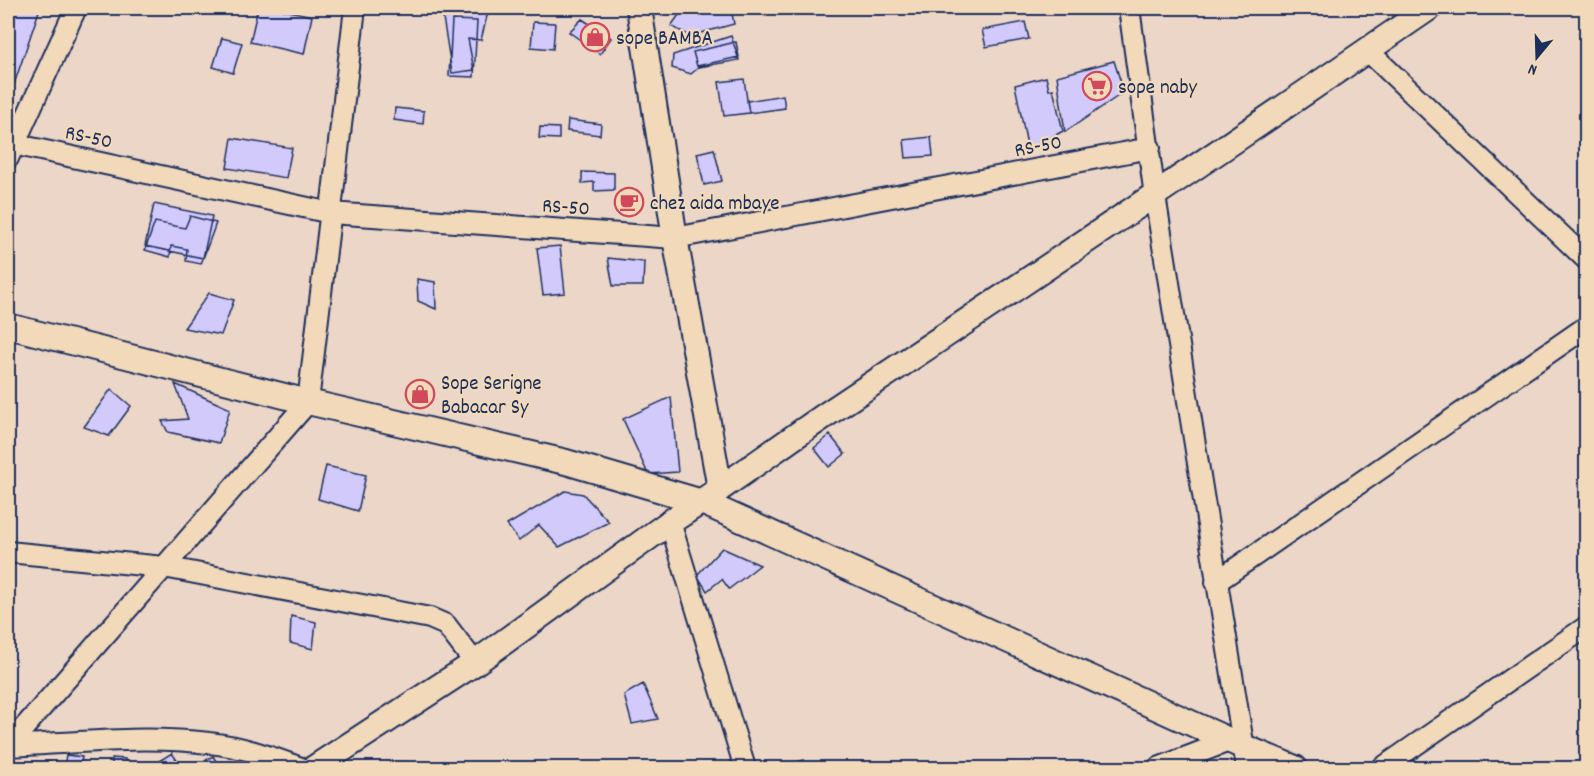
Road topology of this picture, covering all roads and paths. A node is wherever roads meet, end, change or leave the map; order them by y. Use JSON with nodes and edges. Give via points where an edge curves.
{"nodes":[{"id":1,"x":76,"y":8,"type":"edge"},
{"id":2,"x":355,"y":8,"type":"edge"},
{"id":3,"x":639,"y":8,"type":"edge"},
{"id":4,"x":1130,"y":8,"type":"edge"},
{"id":5,"x":1429,"y":8,"type":"edge"},
{"id":6,"x":1367,"y":50,"type":"junction"},
{"id":7,"x":1150,"y":148,"type":"junction"},
{"id":8,"x":10,"y":151,"type":"edge"},
{"id":9,"x":1155,"y":196,"type":"junction"},
{"id":10,"x":331,"y":213,"type":"junction"},
{"id":11,"x":675,"y":238,"type":"junction"},
{"id":12,"x":1587,"y":259,"type":"edge"},
{"id":13,"x":8,"y":326,"type":"edge"},
{"id":14,"x":1587,"y":327,"type":"edge"},
{"id":15,"x":308,"y":402,"type":"junction"},
{"id":16,"x":711,"y":496,"type":"junction"},
{"id":17,"x":670,"y":522,"type":"junction"},
{"id":18,"x":8,"y":552,"type":"edge"},
{"id":19,"x":164,"y":567,"type":"junction"},
{"id":20,"x":1216,"y":582,"type":"junction"},
{"id":21,"x":1587,"y":627,"type":"edge"},
{"id":22,"x":475,"y":663,"type":"junction"},
{"id":23,"x":1240,"y":752,"type":"edge"},
{"id":24,"x":301,"y":768,"type":"edge"},
{"id":25,"x":314,"y":768,"type":"edge"},
{"id":26,"x":745,"y":768,"type":"edge"},
{"id":27,"x":1158,"y":768,"type":"edge"},
{"id":28,"x":1294,"y":768,"type":"edge"},
{"id":29,"x":1382,"y":768,"type":"edge"}],
"edges":[{"from":1,"to":8,"type":"street"},
{"from":2,"to":10,"type":"street"},
{"from":3,"to":11,"type":"street"},
{"from":4,"to":7,"type":"street"},
{"from":5,"to":6,"type":"street"},
{"from":6,"to":9,"type":"street"},
{"from":6,"to":12,"type":"street"},
{"from":7,"to":9,"type":"street"},
{"from":7,"to":11,"type":"street","name":"RS-50"},
{"from":8,"to":10,"type":"street","name":"RS-50"},
{"from":9,"to":16,"type":"street"},
{"from":9,"to":20,"type":"street"},
{"from":10,"to":11,"type":"street","name":"RS-50"},
{"from":10,"to":15,"type":"street"},
{"from":11,"to":16,"type":"street"},
{"from":13,"to":15,"type":"street"},
{"from":14,"to":20,"type":"street"},
{"from":15,"to":16,"type":"street"},
{"from":15,"to":19,"type":"street"},
{"from":16,"to":17,"type":"street"},
{"from":16,"to":23,"type":"street"},
{"from":17,"to":22,"type":"street"},
{"from":17,"to":26,"type":"street"},
{"from":18,"to":19,"type":"street"},
{"from":19,"to":22,"type":"street","via":[[430,618],[446,626]]},
{"from":19,"to":24,"type":"street","via":[[8,746],[157,739],[211,743],[263,754]]},
{"from":20,"to":23,"type":"street"},
{"from":21,"to":29,"type":"street"},
{"from":22,"to":25,"type":"street"},
{"from":23,"to":27,"type":"street"},
{"from":23,"to":28,"type":"street"}]}
